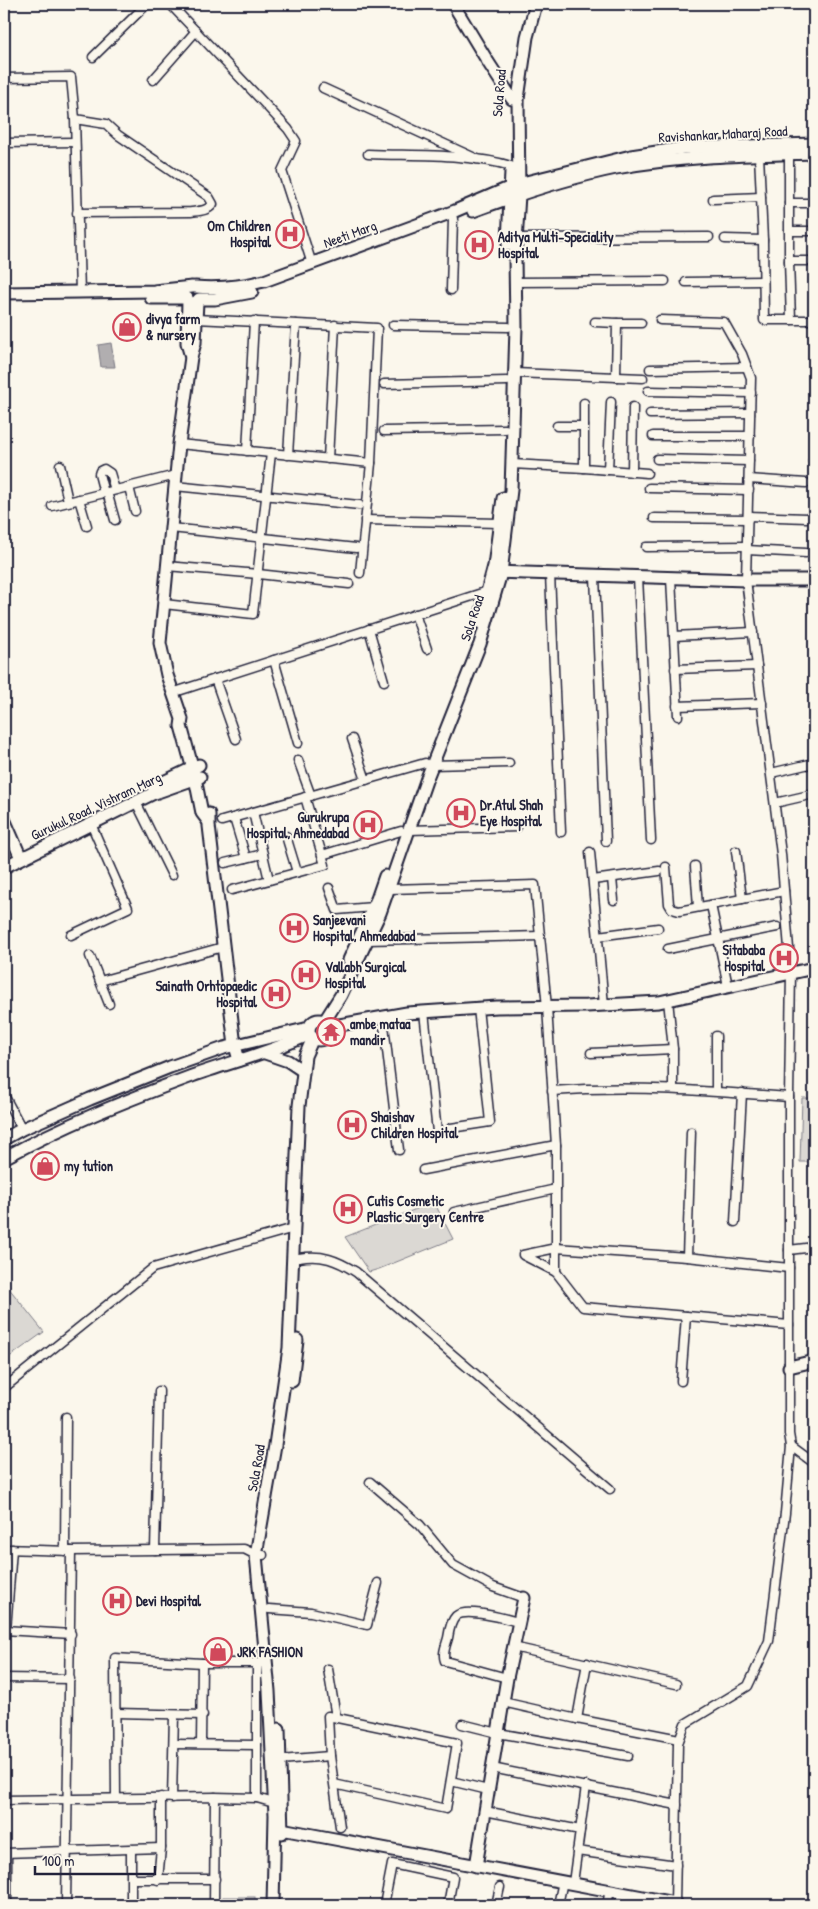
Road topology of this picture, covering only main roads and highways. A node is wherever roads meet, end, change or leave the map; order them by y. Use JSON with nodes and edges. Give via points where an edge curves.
{"nodes":[{"id":1,"x":453,"y":4,"type":"edge"},
{"id":2,"x":459,"y":4,"type":"edge"},
{"id":3,"x":530,"y":4,"type":"edge"},
{"id":4,"x":536,"y":4,"type":"edge"},
{"id":5,"x":516,"y":95,"type":"junction"},
{"id":6,"x":814,"y":144,"type":"edge"},
{"id":7,"x":814,"y":153,"type":"edge"},
{"id":8,"x":514,"y":191,"type":"junction"},
{"id":9,"x":4,"y":293,"type":"edge"},
{"id":10,"x":193,"y":295,"type":"junction"},
{"id":11,"x":4,"y":300,"type":"edge"},
{"id":12,"x":191,"y":357,"type":"junction"},
{"id":13,"x":511,"y":377,"type":"junction"},
{"id":14,"x":496,"y":573,"type":"junction"},
{"id":15,"x":814,"y":580,"type":"edge"},
{"id":16,"x":429,"y":764,"type":"junction"},
{"id":17,"x":197,"y":772,"type":"junction"},
{"id":18,"x":4,"y":819,"type":"edge"},
{"id":19,"x":405,"y":830,"type":"junction"},
{"id":20,"x":20,"y":856,"type":"junction"},
{"id":21,"x":4,"y":861,"type":"edge"},
{"id":22,"x":4,"y":867,"type":"edge"},
{"id":23,"x":814,"y":968,"type":"edge"},
{"id":24,"x":324,"y":1023,"type":"junction"},
{"id":25,"x":312,"y":1035,"type":"junction"},
{"id":26,"x":235,"y":1046,"type":"junction"},
{"id":27,"x":264,"y":1053,"type":"junction"},
{"id":28,"x":239,"y":1060,"type":"junction"},
{"id":29,"x":303,"y":1071,"type":"junction"},
{"id":30,"x":4,"y":1139,"type":"edge"},
{"id":31,"x":4,"y":1158,"type":"edge"},
{"id":32,"x":814,"y":1362,"type":"edge"},
{"id":33,"x":789,"y":1367,"type":"road end"},
{"id":34,"x":259,"y":1555,"type":"junction"},
{"id":35,"x":524,"y":1598,"type":"road end"},
{"id":36,"x":278,"y":1828,"type":"junction"},
{"id":37,"x":476,"y":1866,"type":"junction"},
{"id":38,"x":675,"y":1904,"type":"edge"},
{"id":39,"x":273,"y":1905,"type":"edge"},
{"id":40,"x":281,"y":1905,"type":"edge"}],
"edges":[{"from":1,"to":5,"type":"main road"},
{"from":2,"to":5,"type":"main road"},
{"from":3,"to":5,"type":"main road","name":"Sola Road","via":[[521,40]]},
{"from":4,"to":5,"type":"main road","name":"Sola Road"},
{"from":5,"to":8,"type":"main road","name":"Sola Road"},
{"from":5,"to":8,"type":"main road","name":"Sola Road","via":[[511,166]]},
{"from":6,"to":8,"type":"main road","name":"Ravishankar Maharaj Road","via":[[683,148],[631,156]]},
{"from":7,"to":8,"type":"main road","name":"Ravishankar Maharaj Road","via":[[661,161]]},
{"from":8,"to":10,"type":"main road","name":"Neeti Marg","via":[[264,281]]},
{"from":8,"to":10,"type":"main road","via":[[453,219],[259,290],[215,299]]},
{"from":8,"to":13,"type":"main road","name":"Sola Road","via":[[516,238]]},
{"from":8,"to":13,"type":"main road","name":"Sola Road","via":[[508,327]]},
{"from":9,"to":10,"type":"main road","via":[[154,291]]},
{"from":10,"to":11,"type":"main road"},
{"from":10,"to":12,"type":"main road","via":[[196,319]]},
{"from":10,"to":12,"type":"main road","via":[[187,343]]},
{"from":12,"to":17,"type":"main road","via":[[179,444],[160,643],[182,719],[181,726]]},
{"from":13,"to":14,"type":"main road","name":"Sola Road"},
{"from":13,"to":14,"type":"main road","name":"Sola Road","via":[[512,464],[507,532]]},
{"from":14,"to":15,"type":"main road"},
{"from":14,"to":16,"type":"main road","name":"Sola Road"},
{"from":14,"to":16,"type":"main road","name":"Sola Road","via":[[480,644]]},
{"from":16,"to":19,"type":"main road","name":"Sola Road"},
{"from":17,"to":20,"type":"main road","name":"Gurukul Road, Vishram Marg"},
{"from":17,"to":20,"type":"main road","name":"Gurukul Road, Vishram Marg"},
{"from":17,"to":26,"type":"main road","via":[[209,811]]},
{"from":18,"to":20,"type":"main road"},
{"from":19,"to":24,"type":"main road","name":"Sola Road"},
{"from":19,"to":24,"type":"main road","name":"Sola Road","via":[[380,913]]},
{"from":20,"to":21,"type":"main road","name":"Gurukul Road, Vishram Marg"},
{"from":20,"to":22,"type":"main road","name":"Gurukul Road, Vishram Marg"},
{"from":23,"to":24,"type":"main road","via":[[668,1000],[478,1008]]},
{"from":24,"to":25,"type":"main road","via":[[312,1022]]},
{"from":24,"to":25,"type":"main road","via":[[326,1036]]},
{"from":25,"to":26,"type":"main road"},
{"from":25,"to":27,"type":"main road"},
{"from":25,"to":29,"type":"main road","name":"Sola Road"},
{"from":25,"to":34,"type":"main road","name":"Sola Road","via":[[296,1356]]},
{"from":26,"to":28,"type":"main road"},
{"from":26,"to":30,"type":"main road","via":[[152,1074]]},
{"from":27,"to":28,"type":"main road"},
{"from":27,"to":29,"type":"main road","via":[[288,1061]]},
{"from":28,"to":31,"type":"main road","via":[[110,1107],[46,1135]]},
{"from":29,"to":34,"type":"main road","name":"Sola Road","via":[[289,1348]]},
{"from":32,"to":33,"type":"main road"},
{"from":34,"to":36,"type":"main road","name":"Sola Road","via":[[262,1665]]},
{"from":34,"to":36,"type":"main road","name":"Sola Road","via":[[277,1691]]},
{"from":35,"to":37,"type":"main road","via":[[507,1678]]},
{"from":36,"to":37,"type":"main road"},
{"from":36,"to":39,"type":"main road","name":"Sola Road"},
{"from":36,"to":40,"type":"main road","name":"Sola Road"},
{"from":37,"to":38,"type":"main road"}]}
